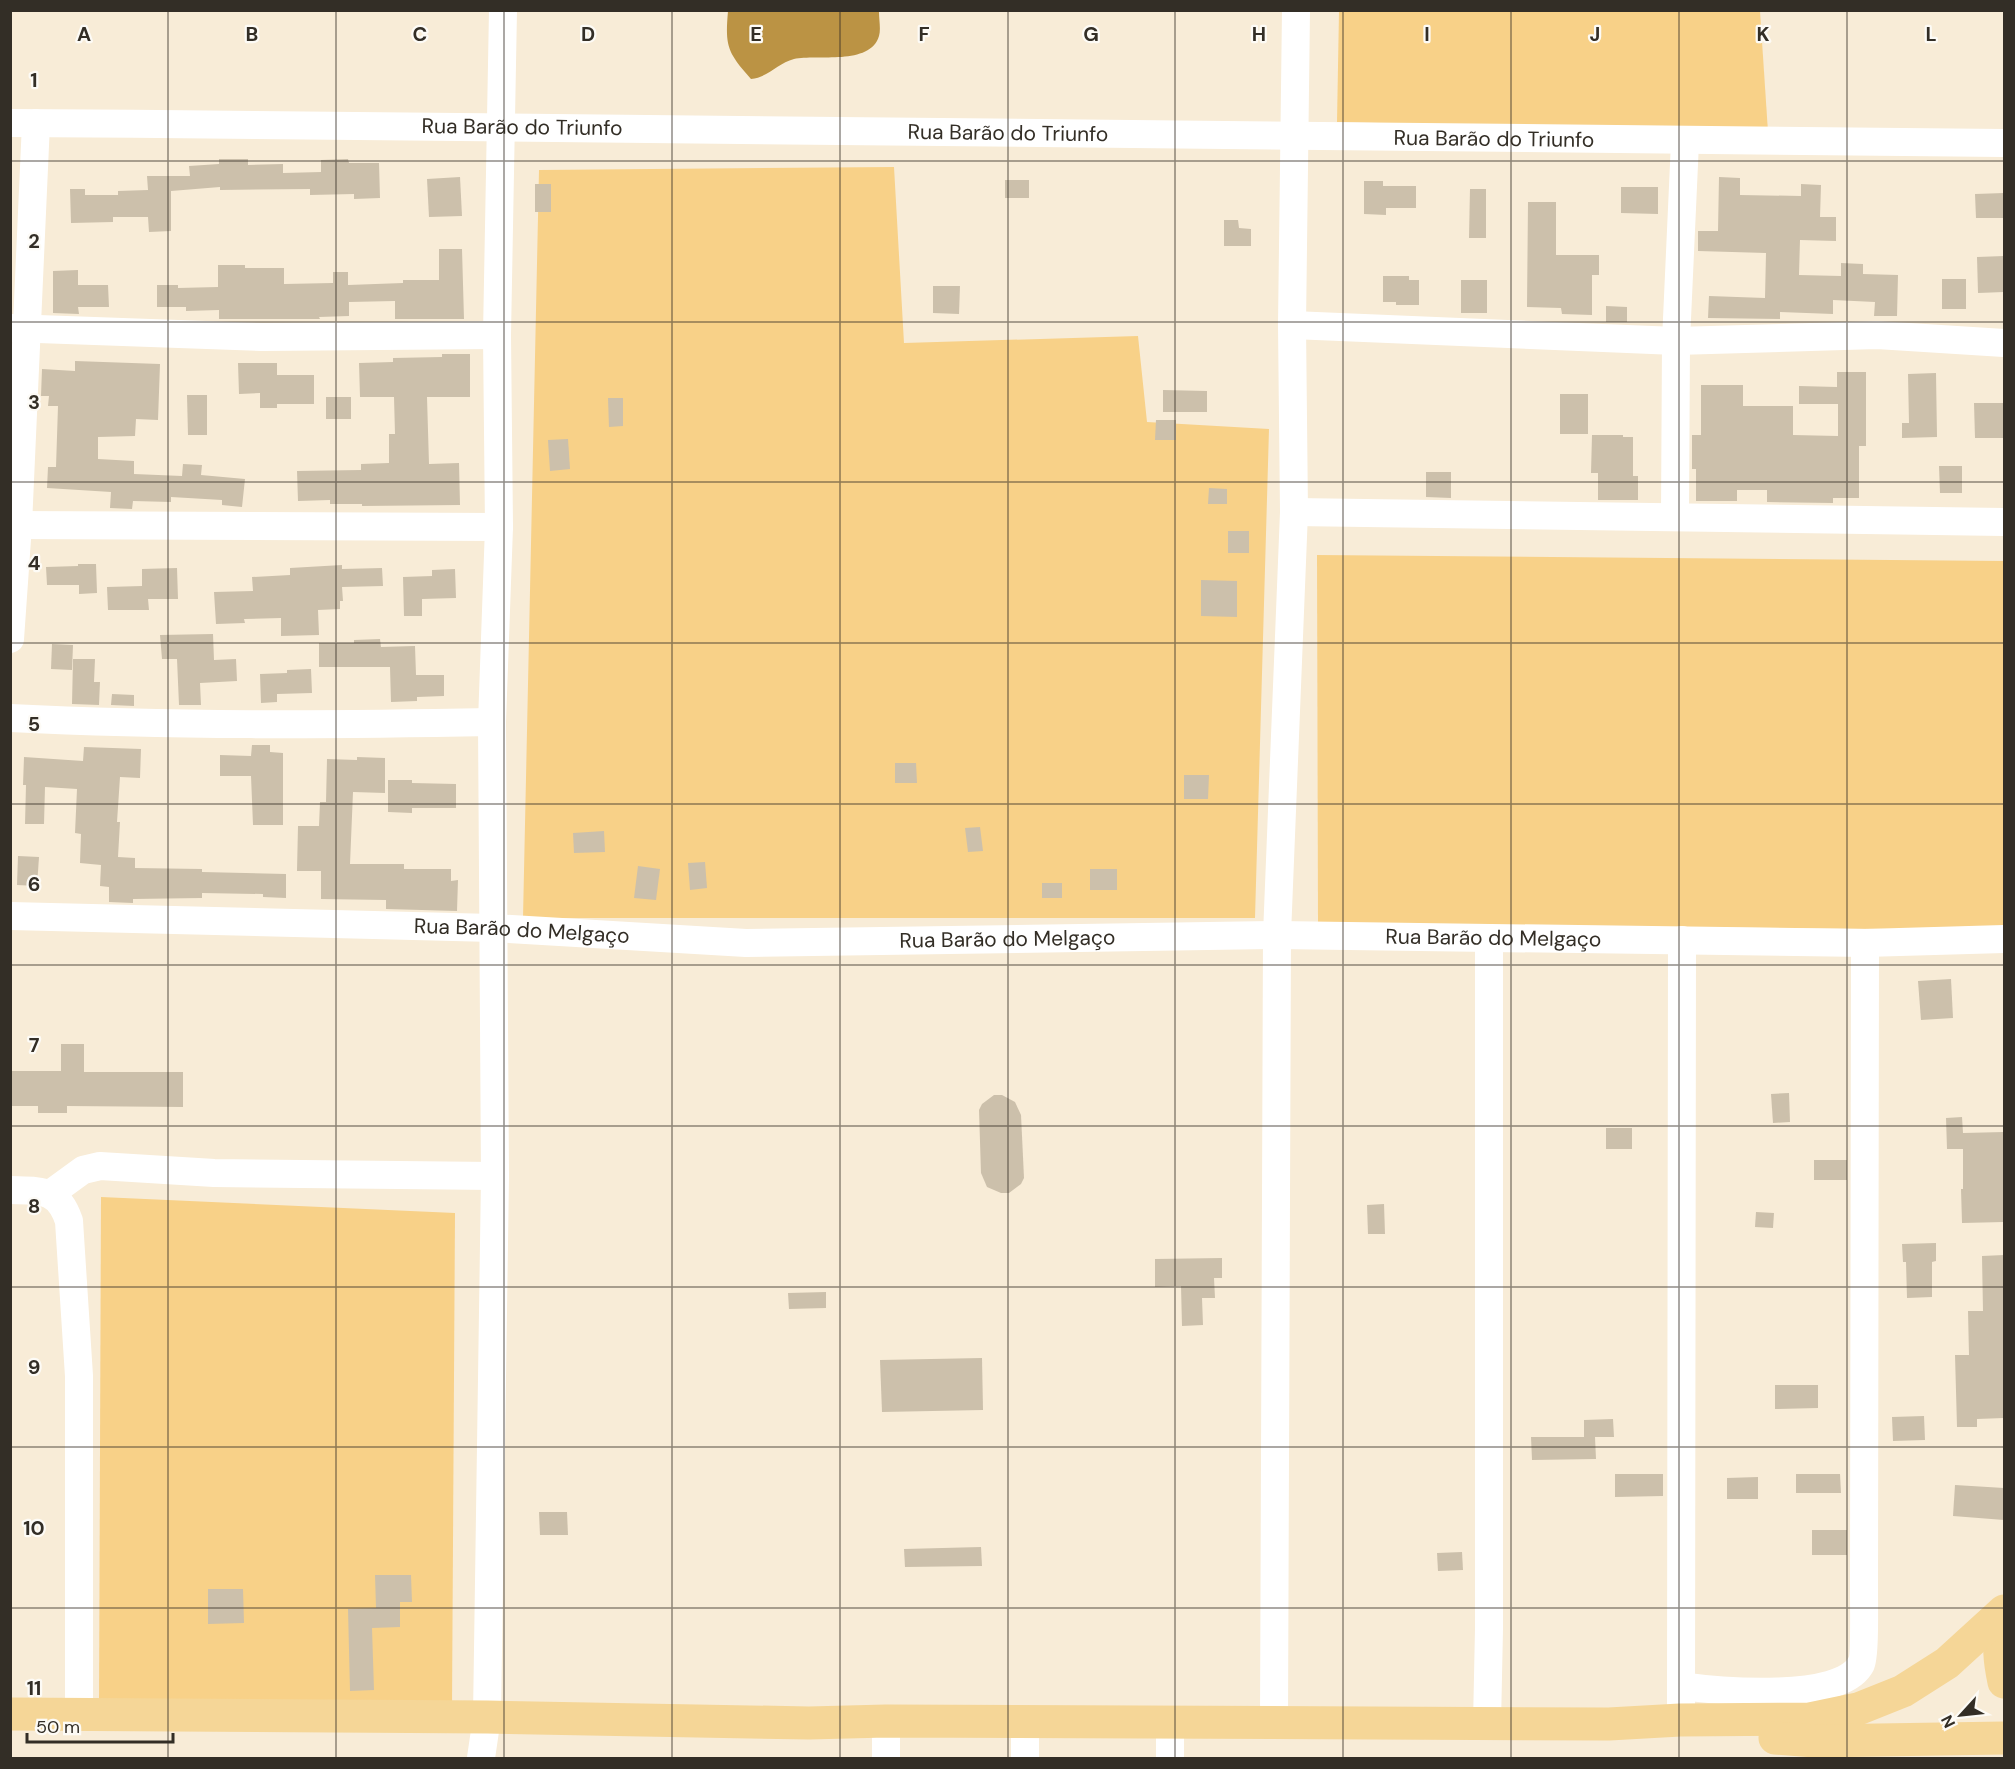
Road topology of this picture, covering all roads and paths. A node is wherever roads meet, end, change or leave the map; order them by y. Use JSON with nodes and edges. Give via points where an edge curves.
{"nodes":[{"id":1,"x":502,"y":10,"type":"edge"},
{"id":2,"x":1296,"y":10,"type":"edge"},
{"id":3,"x":23,"y":123,"type":"edge"},
{"id":4,"x":502,"y":128,"type":"junction"},
{"id":5,"x":1295,"y":135,"type":"junction"},
{"id":6,"x":1685,"y":142,"type":"junction"},
{"id":7,"x":2004,"y":143,"type":"edge"},
{"id":8,"x":1292,"y":325,"type":"junction"},
{"id":9,"x":18,"y":328,"type":"edge"},
{"id":10,"x":496,"y":335,"type":"junction"},
{"id":11,"x":1676,"y":341,"type":"junction"},
{"id":12,"x":2004,"y":343,"type":"edge"},
{"id":13,"x":1294,"y":512,"type":"junction"},
{"id":14,"x":1675,"y":517,"type":"junction"},
{"id":15,"x":2004,"y":522,"type":"edge"},
{"id":16,"x":14,"y":525,"type":"edge"},
{"id":17,"x":499,"y":527,"type":"junction"},
{"id":18,"x":10,"y":639,"type":"edge"},
{"id":19,"x":10,"y":718,"type":"edge"},
{"id":20,"x":492,"y":722,"type":"junction"},
{"id":21,"x":10,"y":916,"type":"edge"},
{"id":22,"x":494,"y":928,"type":"junction"},
{"id":23,"x":1278,"y":935,"type":"junction"},
{"id":24,"x":1489,"y":938,"type":"junction"},
{"id":25,"x":2004,"y":939,"type":"edge"},
{"id":26,"x":1683,"y":940,"type":"junction"},
{"id":27,"x":1865,"y":943,"type":"junction"},
{"id":28,"x":495,"y":1176,"type":"junction"},
{"id":29,"x":10,"y":1190,"type":"edge"},
{"id":30,"x":50,"y":1194,"type":"junction"},
{"id":31,"x":2004,"y":1611,"type":"edge"},
{"id":32,"x":2004,"y":1626,"type":"edge"},
{"id":33,"x":2004,"y":1682,"type":"edge"},
{"id":34,"x":1681,"y":1686,"type":"junction"},
{"id":35,"x":10,"y":1714,"type":"edge"},
{"id":36,"x":79,"y":1715,"type":"junction"},
{"id":37,"x":487,"y":1717,"type":"junction"},
{"id":38,"x":1680,"y":1720,"type":"junction"},
{"id":39,"x":886,"y":1721,"type":"junction"},
{"id":40,"x":1025,"y":1722,"type":"junction"},
{"id":41,"x":1170,"y":1722,"type":"junction"},
{"id":42,"x":1275,"y":1723,"type":"junction"},
{"id":43,"x":1608,"y":1724,"type":"junction"},
{"id":44,"x":1487,"y":1725,"type":"junction"},
{"id":45,"x":2004,"y":1738,"type":"edge"},
{"id":46,"x":481,"y":1758,"type":"edge"},
{"id":47,"x":886,"y":1758,"type":"edge"},
{"id":48,"x":1024,"y":1758,"type":"edge"},
{"id":49,"x":1170,"y":1758,"type":"edge"}],
"edges":[{"from":1,"to":4,"type":"street"},
{"from":2,"to":5,"type":"street"},
{"from":3,"to":4,"type":"street","name":"Rua Barão do Triunfo"},
{"from":3,"to":9,"type":"street"},
{"from":4,"to":5,"type":"street","name":"Rua Barão do Triunfo"},
{"from":4,"to":10,"type":"street"},
{"from":5,"to":6,"type":"street","name":"Rua Barão do Triunfo"},
{"from":5,"to":8,"type":"street"},
{"from":6,"to":7,"type":"street","name":"Rua Barão do Triunfo"},
{"from":6,"to":11,"type":"street"},
{"from":8,"to":11,"type":"street"},
{"from":8,"to":13,"type":"street"},
{"from":9,"to":10,"type":"street","via":[[262,337]]},
{"from":9,"to":16,"type":"street"},
{"from":10,"to":17,"type":"street"},
{"from":11,"to":12,"type":"street","via":[[1877,335]]},
{"from":11,"to":14,"type":"street"},
{"from":13,"to":14,"type":"street"},
{"from":13,"to":23,"type":"street"},
{"from":14,"to":15,"type":"street"},
{"from":16,"to":17,"type":"street"},
{"from":16,"to":18,"type":"street"},
{"from":17,"to":20,"type":"street"},
{"from":19,"to":20,"type":"street","via":[[334,725]]},
{"from":20,"to":22,"type":"street"},
{"from":21,"to":22,"type":"street","name":"Rua Barão do Melgaço"},
{"from":22,"to":23,"type":"street","name":"Rua Barão do Melgaço","via":[[746,943]]},
{"from":22,"to":28,"type":"street"},
{"from":23,"to":24,"type":"street","name":"Rua Barão do Melgaço"},
{"from":23,"to":42,"type":"street"},
{"from":24,"to":26,"type":"street","name":"Rua Barão do Melgaço"},
{"from":24,"to":44,"type":"street"},
{"from":25,"to":27,"type":"street","name":"Rua Barão do Melgaço"},
{"from":26,"to":27,"type":"street","name":"Rua Barão do Melgaço"},
{"from":26,"to":34,"type":"street"},
{"from":27,"to":34,"type":"street","via":[[1862,1663],[1852,1676],[1835,1684],[1765,1694]]},
{"from":28,"to":30,"type":"street","via":[[214,1173],[100,1166],[83,1170]]},
{"from":28,"to":37,"type":"street"},
{"from":29,"to":30,"type":"street"},
{"from":30,"to":36,"type":"street","via":[[65,1209],[69,1221],[79,1376]]},
{"from":31,"to":38,"type":"main road","via":[[1947,1663],[1903,1691],[1858,1709],[1810,1719]]},
{"from":32,"to":33,"type":"main road","via":[[1999,1660]]},
{"from":34,"to":38,"type":"street"},
{"from":35,"to":36,"type":"main road"},
{"from":36,"to":37,"type":"main road"},
{"from":37,"to":39,"type":"main road"},
{"from":37,"to":46,"type":"street"},
{"from":38,"to":43,"type":"main road"},
{"from":39,"to":40,"type":"main road"},
{"from":39,"to":47,"type":"street"},
{"from":40,"to":41,"type":"main road"},
{"from":40,"to":48,"type":"street"},
{"from":41,"to":42,"type":"main road"},
{"from":41,"to":49,"type":"street"},
{"from":42,"to":44,"type":"main road"},
{"from":43,"to":44,"type":"main road"},
{"from":43,"to":45,"type":"main road","via":[[1815,1740]]}]}
